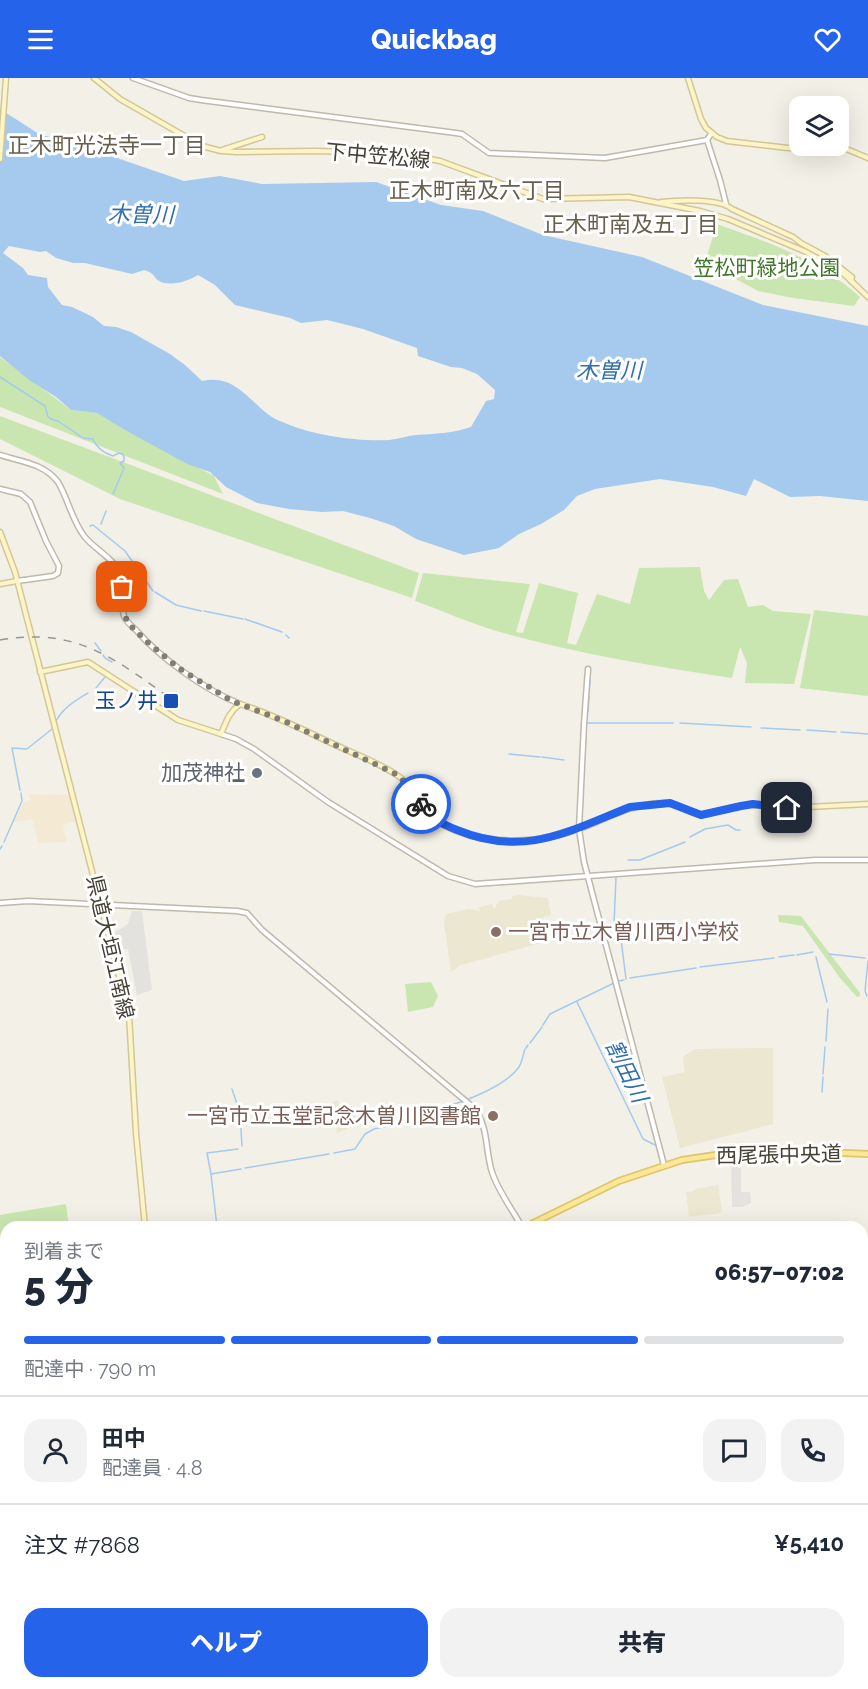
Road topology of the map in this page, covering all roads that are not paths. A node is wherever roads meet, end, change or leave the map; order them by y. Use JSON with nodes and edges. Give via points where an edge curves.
{"nodes":[{"id":1,"x":6,"y":78,"type":"edge"},
{"id":2,"x":94,"y":78,"type":"edge"},
{"id":3,"x":133,"y":78,"type":"edge"},
{"id":4,"x":688,"y":78,"type":"edge"},
{"id":5,"x":711,"y":134,"type":"junction"},
{"id":6,"x":261,"y":137,"type":"dead end"},
{"id":7,"x":707,"y":140,"type":"junction"},
{"id":8,"x":221,"y":151,"type":"junction"},
{"id":9,"x":868,"y":158,"type":"edge"},
{"id":10,"x":0,"y":159,"type":"edge"},
{"id":11,"x":657,"y":202,"type":"junction"},
{"id":12,"x":726,"y":204,"type":"junction"},
{"id":13,"x":851,"y":281,"type":"junction"},
{"id":14,"x":868,"y":297,"type":"edge"},
{"id":15,"x":0,"y":455,"type":"edge"},
{"id":16,"x":0,"y":489,"type":"edge"},
{"id":17,"x":0,"y":532,"type":"edge"},
{"id":18,"x":17,"y":580,"type":"junction"},
{"id":19,"x":0,"y":584,"type":"edge"},
{"id":20,"x":588,"y":669,"type":"dead end"},
{"id":21,"x":40,"y":672,"type":"junction"},
{"id":22,"x":240,"y":704,"type":"junction"},
{"id":23,"x":221,"y":734,"type":"junction"},
{"id":24,"x":868,"y":804,"type":"edge"},
{"id":25,"x":579,"y":829,"type":"junction"},
{"id":26,"x":868,"y":860,"type":"edge"},
{"id":27,"x":587,"y":876,"type":"junction"},
{"id":28,"x":0,"y":903,"type":"edge"},
{"id":29,"x":101,"y":905,"type":"junction"},
{"id":30,"x":868,"y":1154,"type":"edge"},
{"id":31,"x":664,"y":1165,"type":"junction"},
{"id":32,"x":144,"y":1221,"type":"edge"},
{"id":33,"x":519,"y":1221,"type":"edge"},
{"id":34,"x":536,"y":1221,"type":"edge"}],
"edges":[{"from":1,"to":10,"type":"main road"},
{"from":2,"to":8,"type":"main road","name":"下中笠松線","via":[[120,99],[202,146]]},
{"from":3,"to":7,"type":"street","via":[[189,98],[462,134],[489,153],[609,158]]},
{"from":4,"to":5,"type":"main road","via":[[701,119]]},
{"from":5,"to":7,"type":"street"},
{"from":5,"to":9,"type":"main road","via":[[727,141],[780,147],[844,148]]},
{"from":6,"to":8,"type":"main road"},
{"from":7,"to":12,"type":"street"},
{"from":8,"to":11,"type":"main road","name":"下中笠松線","via":[[398,153],[440,161],[543,199],[629,197]]},
{"from":11,"to":12,"type":"main road"},
{"from":11,"to":13,"type":"main road","name":"下中笠松線","via":[[754,229],[834,267]]},
{"from":12,"to":13,"type":"main road","via":[[825,256],[852,277]]},
{"from":13,"to":14,"type":"main road","name":"下中笠松線"},
{"from":15,"to":22,"type":"street","via":[[39,466],[58,482],[83,534],[119,571],[125,618],[139,634],[180,669]]},
{"from":16,"to":18,"type":"street","via":[[16,491],[30,502],[59,566],[53,576]]},
{"from":17,"to":18,"type":"main road"},
{"from":18,"to":19,"type":"main road"},
{"from":18,"to":21,"type":"main road","name":"県道大垣江南線"},
{"from":20,"to":25,"type":"street"},
{"from":21,"to":23,"type":"main road","via":[[88,662],[182,723]]},
{"from":21,"to":29,"type":"main road","name":"県道大垣江南線"},
{"from":22,"to":23,"type":"main road","via":[[231,711]]},
{"from":22,"to":25,"type":"main road","via":[[394,773],[432,817],[468,834],[516,842]]},
{"from":23,"to":27,"type":"street","via":[[254,749],[328,802],[454,879],[481,885]]},
{"from":24,"to":25,"type":"main road","via":[[787,808],[753,804],[701,815],[662,803],[630,807]]},
{"from":25,"to":27,"type":"street"},
{"from":26,"to":27,"type":"street","via":[[815,860]]},
{"from":27,"to":31,"type":"street"},
{"from":28,"to":29,"type":"street"},
{"from":29,"to":32,"type":"main road","name":"県道大垣江南線","via":[[129,1015]]},
{"from":29,"to":33,"type":"street","via":[[247,913],[262,930],[469,1102],[482,1120],[492,1174]]},
{"from":30,"to":31,"type":"main road","name":"西尾張中央道","via":[[744,1151]]},
{"from":31,"to":34,"type":"main road","name":"西尾張中央道","via":[[619,1181]]}]}
